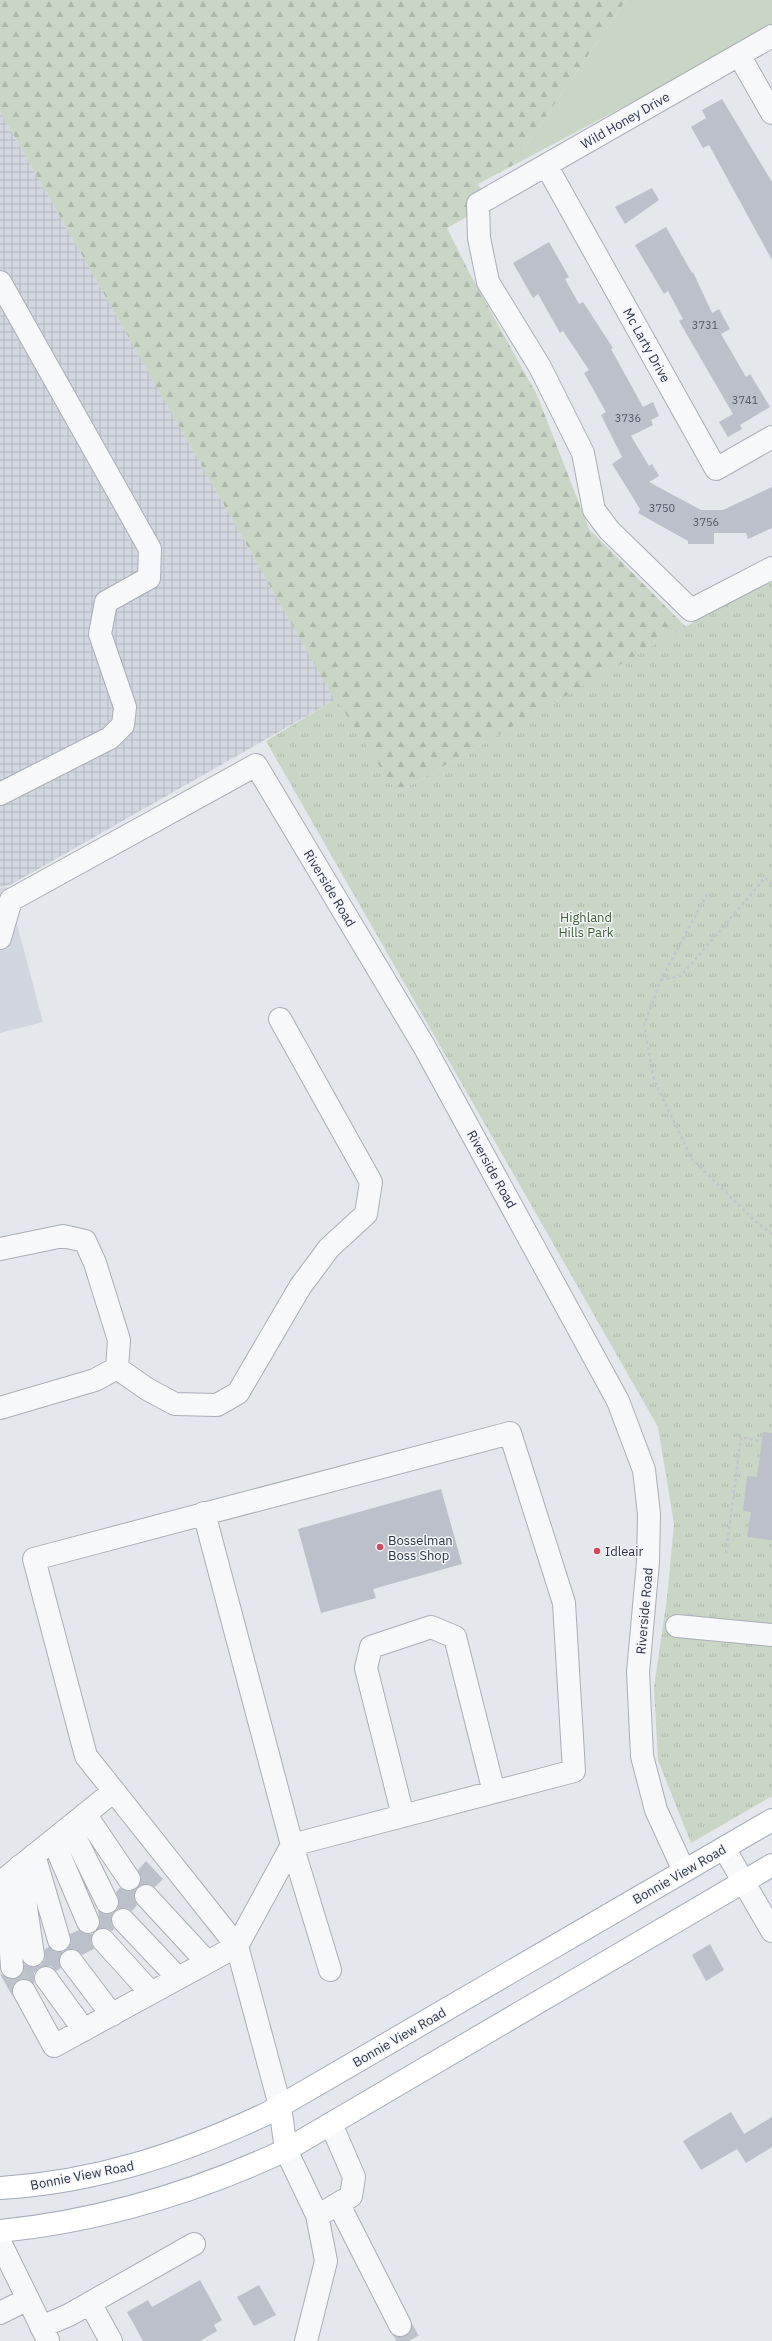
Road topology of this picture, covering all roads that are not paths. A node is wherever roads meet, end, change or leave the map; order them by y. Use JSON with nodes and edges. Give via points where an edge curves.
{"nodes":[{"id":1,"x":772,"y":36,"type":"edge"},
{"id":2,"x":739,"y":55,"type":"junction"},
{"id":3,"x":772,"y":113,"type":"edge"},
{"id":4,"x":546,"y":165,"type":"junction"},
{"id":5,"x":0,"y":282,"type":"edge"},
{"id":6,"x":772,"y":437,"type":"edge"},
{"id":7,"x":772,"y":568,"type":"edge"},
{"id":8,"x":0,"y":794,"type":"edge"},
{"id":9,"x":0,"y":938,"type":"edge"},
{"id":10,"x":280,"y":1019,"type":"dead end"},
{"id":11,"x":0,"y":1249,"type":"edge"},
{"id":12,"x":117,"y":1368,"type":"junction"},
{"id":13,"x":0,"y":1408,"type":"edge"},
{"id":14,"x":204,"y":1513,"type":"junction"},
{"id":15,"x":678,"y":1626,"type":"dead end"},
{"id":16,"x":772,"y":1635,"type":"edge"},
{"id":17,"x":114,"y":1791,"type":"junction"},
{"id":18,"x":494,"y":1792,"type":"junction"},
{"id":19,"x":403,"y":1816,"type":"junction"},
{"id":20,"x":77,"y":1820,"type":"junction"},
{"id":21,"x":772,"y":1820,"type":"edge"},
{"id":22,"x":53,"y":1840,"type":"junction"},
{"id":23,"x":292,"y":1845,"type":"junction"},
{"id":24,"x":724,"y":1848,"type":"junction"},
{"id":25,"x":27,"y":1861,"type":"junction"},
{"id":26,"x":772,"y":1865,"type":"edge"},
{"id":27,"x":684,"y":1871,"type":"junction"},
{"id":28,"x":129,"y":1879,"type":"dead end"},
{"id":29,"x":744,"y":1881,"type":"junction"},
{"id":30,"x":146,"y":1896,"type":"dead end"},
{"id":31,"x":106,"y":1902,"type":"dead end"},
{"id":32,"x":123,"y":1920,"type":"dead end"},
{"id":33,"x":88,"y":1922,"type":"dead end"},
{"id":34,"x":772,"y":1931,"type":"edge"},
{"id":35,"x":60,"y":1940,"type":"dead end"},
{"id":36,"x":104,"y":1940,"type":"dead end"},
{"id":37,"x":237,"y":1946,"type":"junction"},
{"id":38,"x":33,"y":1955,"type":"tunnel mouth"},
{"id":39,"x":71,"y":1961,"type":"dead end"},
{"id":40,"x":207,"y":1962,"type":"junction"},
{"id":41,"x":12,"y":1967,"type":"tunnel mouth"},
{"id":42,"x":330,"y":1970,"type":"dead end"},
{"id":43,"x":46,"y":1978,"type":"dead end"},
{"id":44,"x":178,"y":1978,"type":"junction"},
{"id":45,"x":24,"y":1991,"type":"tunnel mouth"},
{"id":46,"x":150,"y":1994,"type":"junction"},
{"id":47,"x":112,"y":2015,"type":"junction"},
{"id":48,"x":84,"y":2030,"type":"junction"},
{"id":49,"x":280,"y":2106,"type":"junction"},
{"id":50,"x":331,"y":2124,"type":"junction"},
{"id":51,"x":286,"y":2150,"type":"junction"},
{"id":52,"x":0,"y":2188,"type":"edge"},
{"id":53,"x":338,"y":2205,"type":"junction"},
{"id":54,"x":317,"y":2214,"type":"junction"},
{"id":55,"x":0,"y":2231,"type":"edge"},
{"id":56,"x":0,"y":2242,"type":"edge"},
{"id":57,"x":194,"y":2244,"type":"dead end"},
{"id":58,"x":28,"y":2299,"type":"junction"},
{"id":59,"x":90,"y":2303,"type":"junction"},
{"id":60,"x":0,"y":2313,"type":"edge"},
{"id":61,"x":400,"y":2326,"type":"tunnel mouth"},
{"id":62,"x":45,"y":2334,"type":"edge"},
{"id":63,"x":111,"y":2341,"type":"edge"},
{"id":64,"x":306,"y":2341,"type":"edge"}],
"edges":[{"from":1,"to":2,"type":"street","name":"Wild Honey Drive"},
{"from":2,"to":3,"type":"street"},
{"from":2,"to":4,"type":"street","name":"Wild Honey Drive"},
{"from":4,"to":6,"type":"street","name":"Mc Larty Drive","via":[[716,469]]},
{"from":4,"to":7,"type":"street","name":"Wild Honey Drive","via":[[478,204],[479,238],[488,282],[540,367],[583,453],[594,510],[609,530],[691,610]]},
{"from":5,"to":8,"type":"street","via":[[150,549],[149,578],[106,602],[100,634],[125,707],[123,726],[110,738]]},
{"from":9,"to":27,"type":"street","name":"Riverside Road","via":[[10,900],[256,765],[424,1046],[618,1401],[644,1470],[649,1514],[648,1562],[638,1672],[642,1756],[656,1810]]},
{"from":10,"to":12,"type":"street","via":[[371,1182],[366,1214],[329,1248],[300,1286],[238,1393],[218,1405],[175,1404]]},
{"from":11,"to":12,"type":"street","via":[[63,1236],[84,1241],[95,1262],[119,1340]]},
{"from":12,"to":13,"type":"street","via":[[95,1380]]},
{"from":14,"to":17,"type":"street","via":[[34,1559],[86,1756]]},
{"from":14,"to":18,"type":"street","via":[[510,1433],[564,1603],[574,1771]]},
{"from":14,"to":23,"type":"street"},
{"from":15,"to":16,"type":"street"},
{"from":17,"to":20,"type":"street"},
{"from":17,"to":37,"type":"street"},
{"from":18,"to":19,"type":"street"},
{"from":18,"to":19,"type":"street","via":[[455,1637],[431,1627],[371,1647],[366,1668]]},
{"from":19,"to":23,"type":"street"},
{"from":20,"to":22,"type":"street"},
{"from":20,"to":28,"type":"street"},
{"from":20,"to":31,"type":"street"},
{"from":21,"to":24,"type":"main road","name":"Bonnie View Road"},
{"from":22,"to":25,"type":"street"},
{"from":22,"to":33,"type":"street"},
{"from":23,"to":37,"type":"street"},
{"from":23,"to":42,"type":"street"},
{"from":24,"to":27,"type":"main road","name":"Bonnie View Road"},
{"from":24,"to":29,"type":"street"},
{"from":25,"to":35,"type":"street"},
{"from":25,"to":38,"type":"street"},
{"from":25,"to":41,"type":"street","via":[[6,1878]]},
{"from":26,"to":29,"type":"main road"},
{"from":27,"to":49,"type":"main road","name":"Bonnie View Road"},
{"from":29,"to":34,"type":"street"},
{"from":29,"to":50,"type":"main road"},
{"from":30,"to":40,"type":"street"},
{"from":32,"to":44,"type":"street"},
{"from":36,"to":46,"type":"street"},
{"from":37,"to":40,"type":"street"},
{"from":37,"to":49,"type":"street"},
{"from":39,"to":47,"type":"street"},
{"from":40,"to":44,"type":"street"},
{"from":43,"to":48,"type":"street"},
{"from":44,"to":46,"type":"street"},
{"from":45,"to":48,"type":"street","via":[[54,2046]]},
{"from":46,"to":47,"type":"street"},
{"from":47,"to":48,"type":"street"},
{"from":49,"to":51,"type":"main road"},
{"from":49,"to":52,"type":"main road","name":"Bonnie View Road","via":[[230,2131],[138,2165],[67,2181]]},
{"from":50,"to":51,"type":"main road"},
{"from":50,"to":53,"type":"street","via":[[354,2177],[351,2196]]},
{"from":51,"to":54,"type":"street"},
{"from":51,"to":55,"type":"main road","via":[[200,2187],[136,2206],[75,2220]]},
{"from":53,"to":54,"type":"street"},
{"from":53,"to":61,"type":"street"},
{"from":54,"to":64,"type":"street","via":[[326,2261]]},
{"from":56,"to":58,"type":"street"},
{"from":57,"to":59,"type":"street"},
{"from":58,"to":60,"type":"street"},
{"from":58,"to":62,"type":"street"},
{"from":59,"to":62,"type":"street"},
{"from":59,"to":63,"type":"street"}]}
